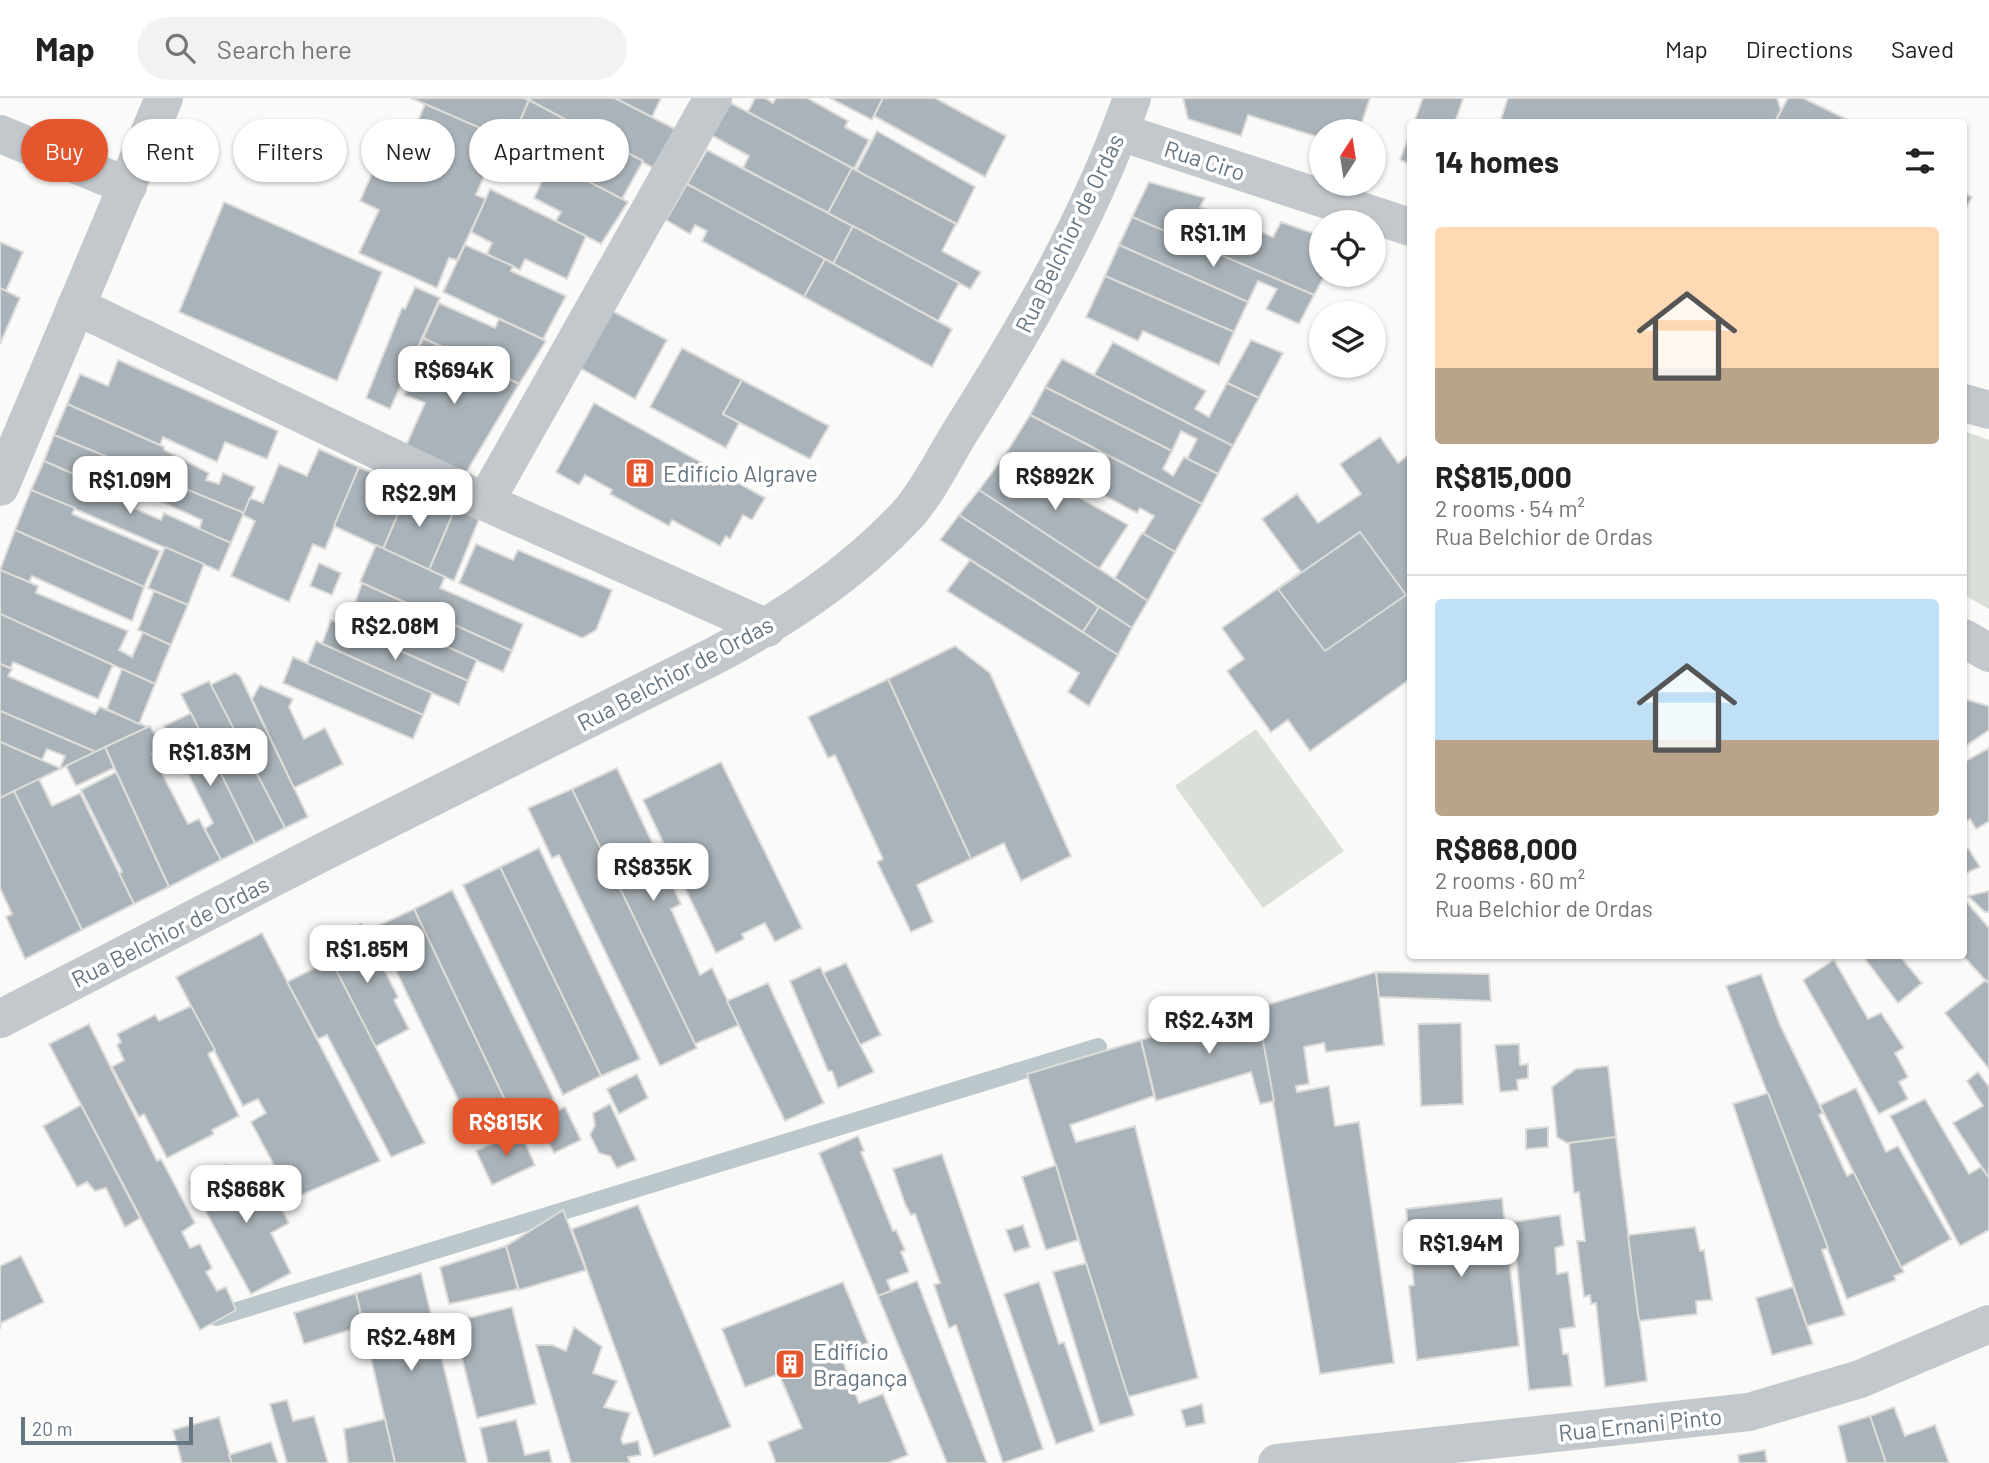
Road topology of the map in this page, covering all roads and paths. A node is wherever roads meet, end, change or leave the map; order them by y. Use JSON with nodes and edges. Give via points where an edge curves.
{"nodes":[{"id":1,"x":164,"y":98,"type":"edge"},
{"id":2,"x":713,"y":98,"type":"edge"},
{"id":3,"x":1126,"y":115,"type":"edge"},
{"id":4,"x":0,"y":134,"type":"edge"},
{"id":5,"x":128,"y":186,"type":"junction"},
{"id":6,"x":1407,"y":226,"type":"edge"},
{"id":7,"x":76,"y":306,"type":"junction"},
{"id":8,"x":1967,"y":404,"type":"edge"},
{"id":9,"x":1989,"y":410,"type":"edge"},
{"id":10,"x":0,"y":487,"type":"edge"},
{"id":11,"x":485,"y":502,"type":"junction"},
{"id":12,"x":766,"y":628,"type":"junction"},
{"id":13,"x":1967,"y":640,"type":"edge"},
{"id":14,"x":1989,"y":653,"type":"edge"},
{"id":15,"x":0,"y":1019,"type":"edge"},
{"id":16,"x":1989,"y":1324,"type":"edge"},
{"id":17,"x":1277,"y":1463,"type":"edge"}],
"edges":[{"from":1,"to":5,"type":"street"},
{"from":2,"to":11,"type":"street"},
{"from":3,"to":6,"type":"street","name":"Rua Ciro"},
{"from":3,"to":12,"type":"street","name":"Rua Belchior de Ordas","via":[[1053,276],[910,511],[852,569]]},
{"from":4,"to":5,"type":"street"},
{"from":5,"to":7,"type":"street"},
{"from":7,"to":10,"type":"street"},
{"from":7,"to":11,"type":"street"},
{"from":8,"to":9,"type":"street"},
{"from":11,"to":12,"type":"street"},
{"from":12,"to":15,"type":"street","name":"Rua Belchior de Ordas"},
{"from":13,"to":14,"type":"street"},
{"from":16,"to":17,"type":"street","name":"Rua Ernani Pinto","via":[[1860,1379],[1749,1412]]}]}
